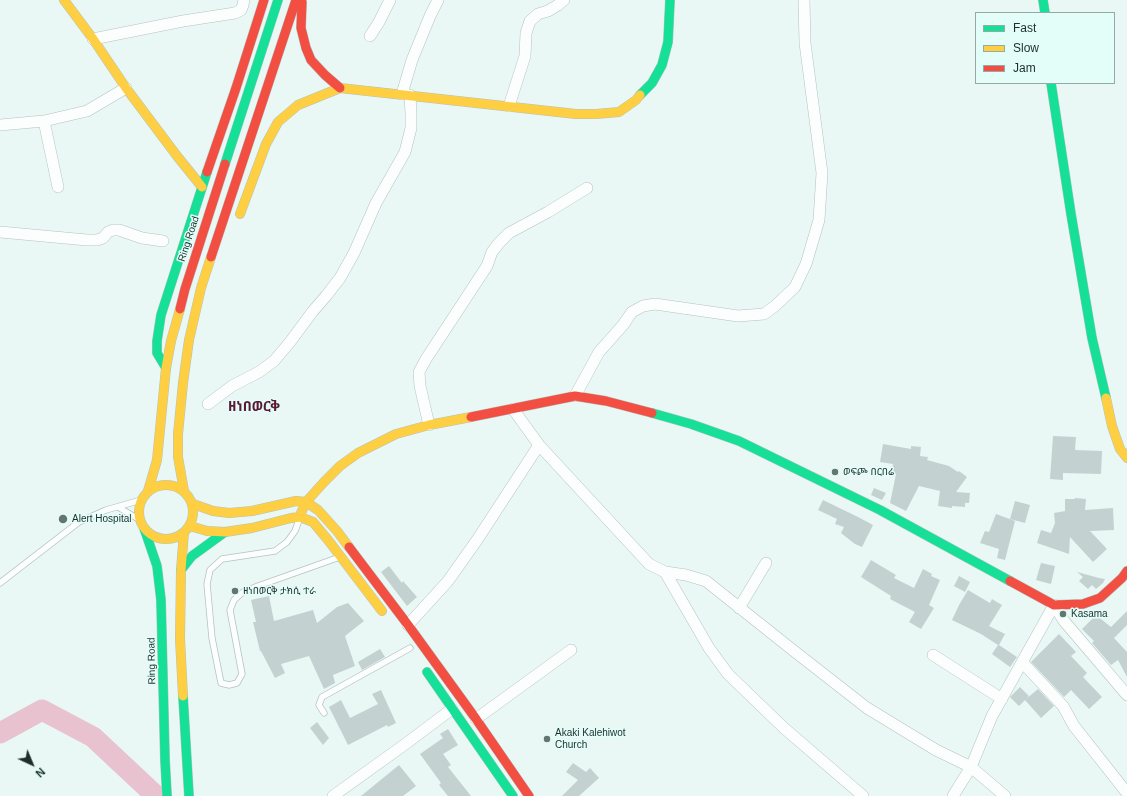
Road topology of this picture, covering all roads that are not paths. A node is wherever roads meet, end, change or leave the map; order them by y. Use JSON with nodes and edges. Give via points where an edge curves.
{"nodes":[{"id":1,"x":64,"y":0,"type":"edge"},
{"id":2,"x":244,"y":0,"type":"edge"},
{"id":3,"x":264,"y":0,"type":"edge"},
{"id":4,"x":278,"y":0,"type":"edge"},
{"id":5,"x":296,"y":0,"type":"edge"},
{"id":6,"x":303,"y":0,"type":"edge"},
{"id":7,"x":390,"y":0,"type":"edge"},
{"id":8,"x":438,"y":0,"type":"edge"},
{"id":9,"x":564,"y":0,"type":"edge"},
{"id":10,"x":670,"y":0,"type":"edge"},
{"id":11,"x":804,"y":0,"type":"edge"},
{"id":12,"x":1043,"y":0,"type":"edge"},
{"id":13,"x":1044,"y":12,"type":"edge"},
{"id":14,"x":370,"y":36,"type":"dead end"},
{"id":15,"x":93,"y":39,"type":"junction"},
{"id":16,"x":1051,"y":84,"type":"edge"},
{"id":17,"x":126,"y":88,"type":"junction"},
{"id":18,"x":340,"y":88,"type":"junction"},
{"id":19,"x":406,"y":94,"type":"junction"},
{"id":20,"x":509,"y":106,"type":"junction"},
{"id":21,"x":44,"y":121,"type":"junction"},
{"id":22,"x":0,"y":125,"type":"edge"},
{"id":23,"x":58,"y":187,"type":"dead end"},
{"id":24,"x":202,"y":187,"type":"junction"},
{"id":25,"x":587,"y":188,"type":"dead end"},
{"id":26,"x":237,"y":224,"type":"dead end"},
{"id":27,"x":0,"y":232,"type":"edge"},
{"id":28,"x":163,"y":241,"type":"dead end"},
{"id":29,"x":196,"y":363,"type":"dead end"},
{"id":30,"x":166,"y":368,"type":"junction"},
{"id":31,"x":183,"y":384,"type":"junction"},
{"id":32,"x":575,"y":396,"type":"junction"},
{"id":33,"x":208,"y":404,"type":"dead end"},
{"id":34,"x":514,"y":409,"type":"junction"},
{"id":35,"x":429,"y":425,"type":"junction"},
{"id":36,"x":539,"y":445,"type":"junction"},
{"id":37,"x":1127,"y":458,"type":"edge"},
{"id":38,"x":148,"y":491,"type":"junction"},
{"id":39,"x":184,"y":491,"type":"junction"},
{"id":40,"x":141,"y":500,"type":"junction"},
{"id":41,"x":306,"y":502,"type":"junction"},
{"id":42,"x":193,"y":504,"type":"junction"},
{"id":43,"x":118,"y":507,"type":"junction"},
{"id":44,"x":300,"y":518,"type":"junction"},
{"id":45,"x":140,"y":520,"type":"junction"},
{"id":46,"x":144,"y":528,"type":"junction"},
{"id":47,"x":187,"y":529,"type":"junction"},
{"id":48,"x":225,"y":532,"type":"junction"},
{"id":49,"x":352,"y":551,"type":"junction"},
{"id":50,"x":341,"y":557,"type":"junction"},
{"id":51,"x":766,"y":563,"type":"dead end"},
{"id":52,"x":181,"y":570,"type":"junction"},
{"id":53,"x":665,"y":572,"type":"junction"},
{"id":54,"x":1125,"y":577,"type":"edge"},
{"id":55,"x":0,"y":583,"type":"edge"},
{"id":56,"x":1054,"y":605,"type":"junction"},
{"id":57,"x":739,"y":608,"type":"junction"},
{"id":58,"x":385,"y":616,"type":"dead end"},
{"id":59,"x":408,"y":625,"type":"junction"},
{"id":60,"x":404,"y":639,"type":"dead end"},
{"id":61,"x":571,"y":650,"type":"dead end"},
{"id":62,"x":412,"y":651,"type":"joint"},
{"id":63,"x":933,"y":656,"type":"dead end"},
{"id":64,"x":1022,"y":662,"type":"junction"},
{"id":65,"x":423,"y":666,"type":"dead end"},
{"id":66,"x":1127,"y":695,"type":"edge"},
{"id":67,"x":1002,"y":699,"type":"junction"},
{"id":68,"x":452,"y":709,"type":"junction"},
{"id":69,"x":324,"y":713,"type":"dead end"},
{"id":70,"x":476,"y":719,"type":"junction"},
{"id":71,"x":971,"y":767,"type":"junction"},
{"id":72,"x":1127,"y":793,"type":"edge"},
{"id":73,"x":167,"y":796,"type":"edge"},
{"id":74,"x":189,"y":796,"type":"edge"},
{"id":75,"x":333,"y":796,"type":"edge"},
{"id":76,"x":513,"y":796,"type":"edge"},
{"id":77,"x":529,"y":796,"type":"edge"},
{"id":78,"x":863,"y":796,"type":"edge"},
{"id":79,"x":953,"y":796,"type":"edge"},
{"id":80,"x":1005,"y":796,"type":"edge"}],
"edges":[{"from":1,"to":15,"type":"main road"},
{"from":2,"to":15,"type":"street","via":[[241,10],[236,13]]},
{"from":3,"to":24,"type":"main road"},
{"from":4,"to":30,"type":"main road","name":"Ring Road","via":[[185,289]]},
{"from":5,"to":31,"type":"main road","via":[[201,288],[188,346]]},
{"from":6,"to":18,"type":"main road","via":[[301,28],[311,60]]},
{"from":7,"to":14,"type":"street"},
{"from":8,"to":19,"type":"street","via":[[412,60]]},
{"from":9,"to":20,"type":"street","via":[[530,21],[526,33],[525,56]]},
{"from":10,"to":20,"type":"main road","via":[[668,42],[662,65],[652,83],[636,100],[619,112],[576,114]]},
{"from":11,"to":32,"type":"street","via":[[805,43],[822,173],[819,220],[806,264],[795,287],[764,314],[738,316],[655,304],[643,306],[632,312],[599,352]]},
{"from":12,"to":13,"type":"main road"},
{"from":15,"to":17,"type":"main road"},
{"from":16,"to":37,"type":"main road","via":[[1092,338],[1112,426],[1120,449]]},
{"from":17,"to":21,"type":"street","via":[[87,111]]},
{"from":17,"to":24,"type":"main road"},
{"from":18,"to":19,"type":"main road"},
{"from":18,"to":26,"type":"main road","via":[[298,105],[278,122],[266,144]]},
{"from":19,"to":20,"type":"main road"},
{"from":19,"to":33,"type":"street","via":[[412,114],[404,152],[340,278],[274,361]]},
{"from":21,"to":22,"type":"street"},
{"from":21,"to":23,"type":"street"},
{"from":24,"to":30,"type":"main road","via":[[161,315],[157,353]]},
{"from":25,"to":35,"type":"street","via":[[509,233],[492,252],[487,266],[419,372]]},
{"from":27,"to":28,"type":"street","via":[[97,240],[108,232],[119,230],[142,238]]},
{"from":29,"to":31,"type":"main road"},
{"from":30,"to":38,"type":"main road","name":"Ring Road","via":[[157,460]]},
{"from":31,"to":39,"type":"main road","via":[[178,457]]},
{"from":32,"to":34,"type":"main road"},
{"from":32,"to":56,"type":"main road","via":[[606,401],[691,424],[739,441],[880,510]]},
{"from":34,"to":35,"type":"main road"},
{"from":34,"to":36,"type":"street"},
{"from":35,"to":41,"type":"main road","via":[[396,434],[358,453],[340,466]]},
{"from":36,"to":53,"type":"street","via":[[650,564]]},
{"from":36,"to":59,"type":"street","via":[[448,581]]},
{"from":38,"to":39,"type":"main road","via":[[166,484]]},
{"from":38,"to":40,"type":"main road"},
{"from":39,"to":42,"type":"main road"},
{"from":40,"to":43,"type":"lane"},
{"from":40,"to":45,"type":"main road"},
{"from":41,"to":42,"type":"main road","via":[[296,501],[252,511],[229,513]]},
{"from":41,"to":44,"type":"main road"},
{"from":41,"to":49,"type":"main road","via":[[318,510]]},
{"from":42,"to":47,"type":"main road","via":[[193,519]]},
{"from":43,"to":45,"type":"lane"},
{"from":43,"to":55,"type":"lane","via":[[79,522]]},
{"from":44,"to":48,"type":"main road"},
{"from":44,"to":50,"type":"main road","via":[[313,522]]},
{"from":44,"to":50,"type":"lane","via":[[287,542],[275,551],[222,559],[210,570],[207,584],[212,638],[221,683],[237,683],[242,674],[230,610],[234,600],[243,592]]},
{"from":45,"to":46,"type":"main road"},
{"from":46,"to":47,"type":"main road","via":[[150,535],[168,539],[177,537]]},
{"from":46,"to":73,"type":"main road","name":"Ring Road","via":[[157,566],[161,600]]},
{"from":47,"to":48,"type":"main road"},
{"from":47,"to":52,"type":"main road"},
{"from":48,"to":52,"type":"main road","via":[[192,556]]},
{"from":49,"to":50,"type":"lane"},
{"from":49,"to":59,"type":"main road"},
{"from":50,"to":58,"type":"main road"},
{"from":51,"to":57,"type":"street"},
{"from":52,"to":74,"type":"main road","via":[[180,638]]},
{"from":53,"to":57,"type":"street","via":[[706,581]]},
{"from":53,"to":78,"type":"street","via":[[709,648],[728,674],[784,728]]},
{"from":54,"to":56,"type":"main road","via":[[1100,598],[1083,604]]},
{"from":56,"to":64,"type":"street"},
{"from":56,"to":66,"type":"street","via":[[1064,621]]},
{"from":57,"to":71,"type":"street","via":[[867,708],[936,750]]},
{"from":59,"to":70,"type":"main road"},
{"from":60,"to":62,"type":"main road"},
{"from":61,"to":70,"type":"street"},
{"from":62,"to":69,"type":"lane","via":[[322,696],[319,705]]},
{"from":63,"to":67,"type":"street"},
{"from":64,"to":67,"type":"street"},
{"from":64,"to":72,"type":"street","via":[[1063,706],[1074,726]]},
{"from":65,"to":68,"type":"main road"},
{"from":67,"to":71,"type":"street","via":[[992,716]]},
{"from":68,"to":75,"type":"street"},
{"from":68,"to":76,"type":"main road"},
{"from":70,"to":77,"type":"main road"},
{"from":71,"to":79,"type":"street"},
{"from":71,"to":80,"type":"street"}]}
